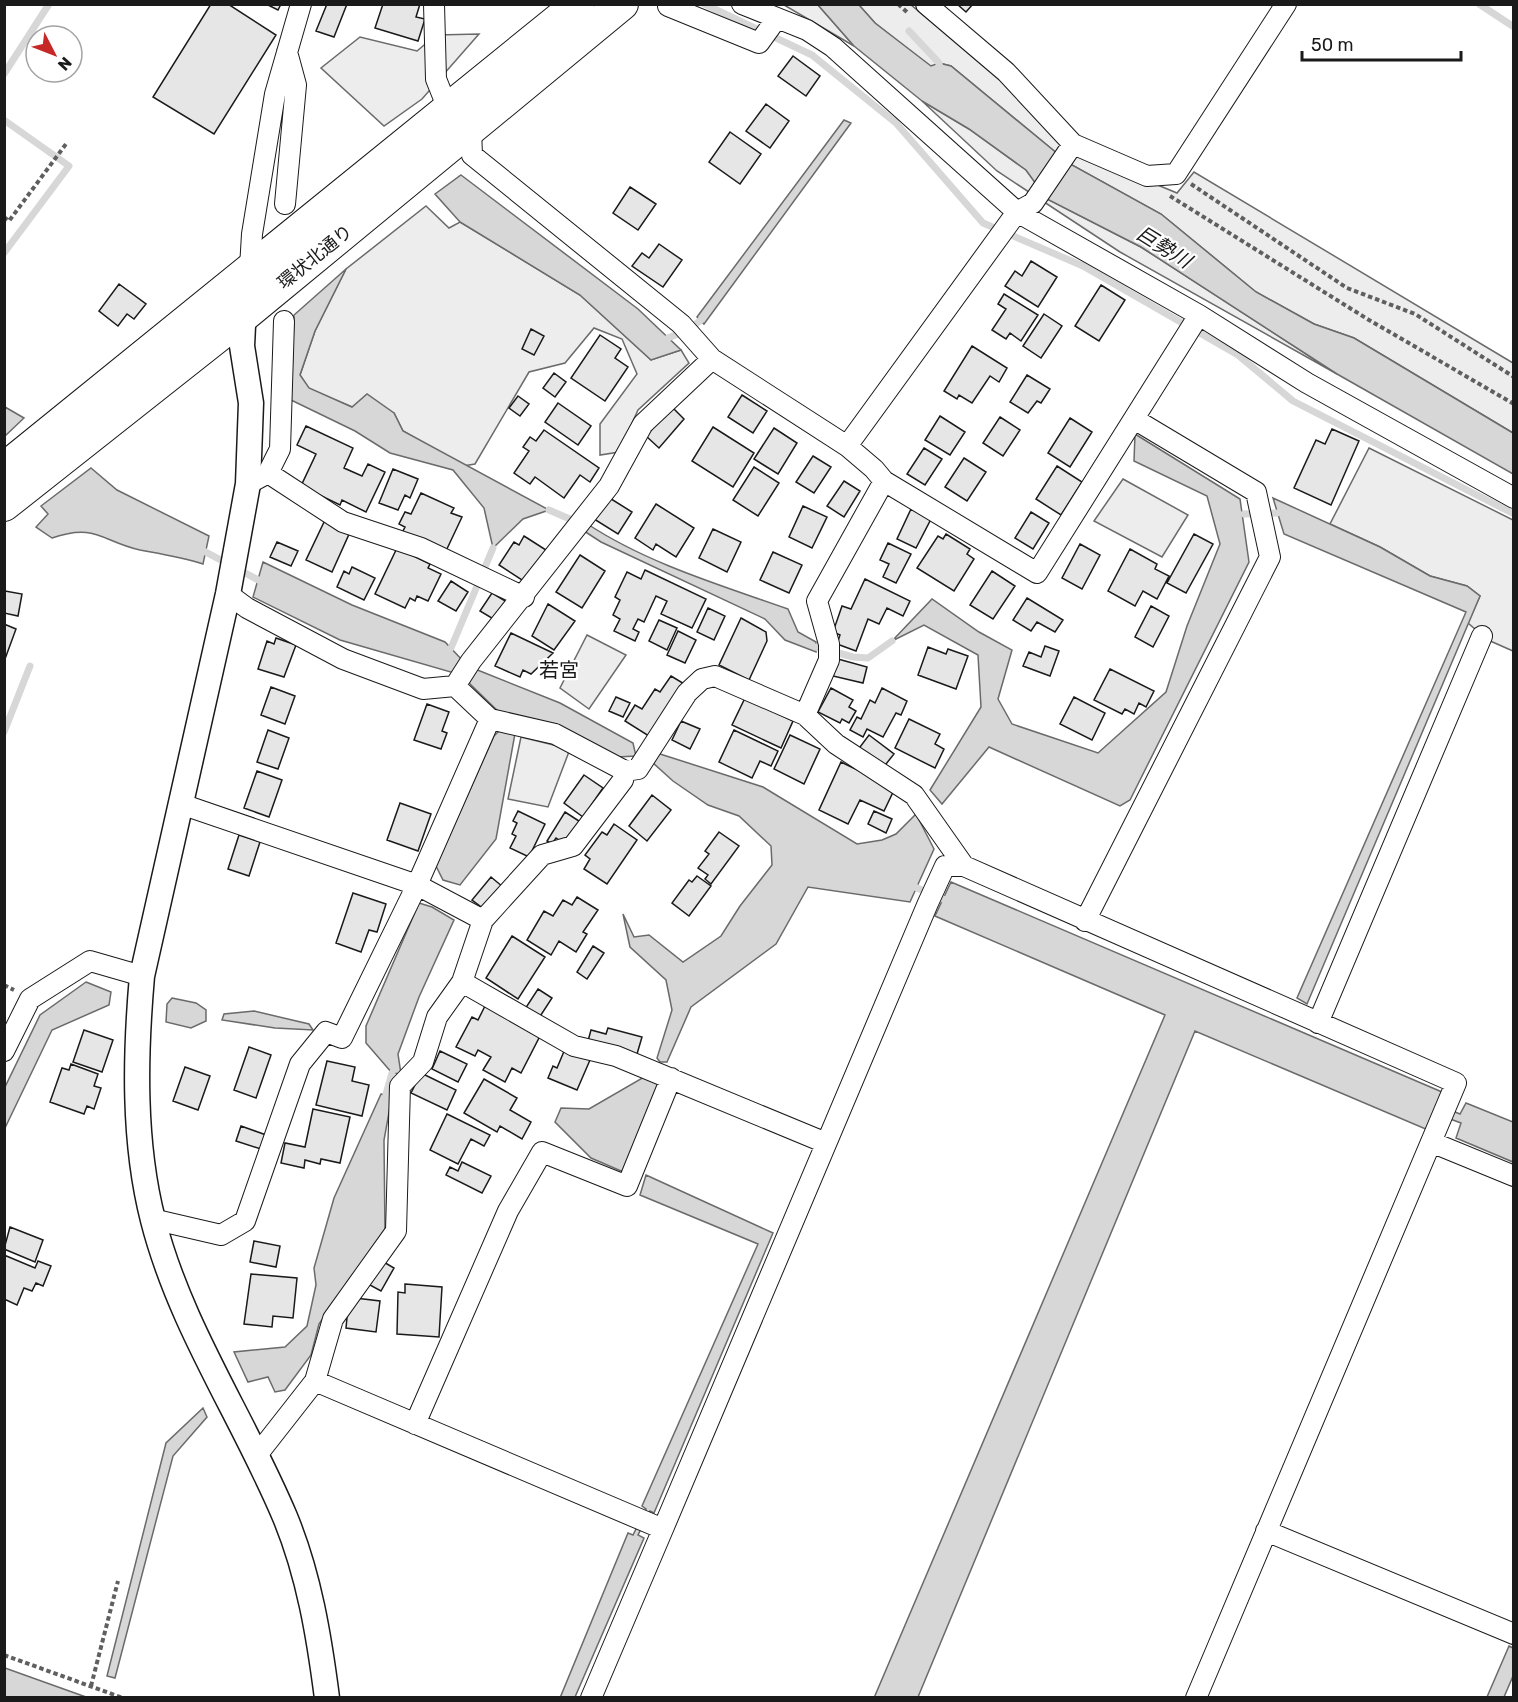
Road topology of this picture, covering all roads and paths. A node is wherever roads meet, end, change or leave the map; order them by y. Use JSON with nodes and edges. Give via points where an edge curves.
{"nodes":[{"id":1,"x":301,"y":4,"type":"edge"},
{"id":2,"x":434,"y":4,"type":"edge"},
{"id":3,"x":578,"y":4,"type":"edge"},
{"id":4,"x":622,"y":4,"type":"edge"},
{"id":5,"x":742,"y":4,"type":"edge"},
{"id":6,"x":898,"y":4,"type":"edge"},
{"id":7,"x":1286,"y":4,"type":"edge"},
{"id":8,"x":668,"y":6,"type":"dead end"},
{"id":9,"x":921,"y":12,"type":"edge"},
{"id":10,"x":777,"y":18,"type":"junction"},
{"id":11,"x":287,"y":52,"type":"junction"},
{"id":12,"x":539,"y":54,"type":"junction"},
{"id":13,"x":448,"y":110,"type":"junction"},
{"id":14,"x":471,"y":130,"type":"junction"},
{"id":15,"x":66,"y":144,"type":"dead end"},
{"id":16,"x":1073,"y":144,"type":"junction"},
{"id":17,"x":1176,"y":174,"type":"junction"},
{"id":18,"x":1162,"y":192,"type":"dead end"},
{"id":19,"x":285,"y":204,"type":"dead end"},
{"id":20,"x":1020,"y":213,"type":"junction"},
{"id":21,"x":4,"y":217,"type":"edge"},
{"id":22,"x":250,"y":268,"type":"junction"},
{"id":23,"x":1199,"y":315,"type":"junction"},
{"id":24,"x":242,"y":317,"type":"junction"},
{"id":25,"x":284,"y":321,"type":"dead end"},
{"id":26,"x":712,"y":359,"type":"junction"},
{"id":27,"x":1514,"y":377,"type":"edge"},
{"id":28,"x":1514,"y":405,"type":"edge"},
{"id":29,"x":1134,"y":419,"type":"junction"},
{"id":30,"x":847,"y":446,"type":"junction"},
{"id":31,"x":4,"y":469,"type":"edge"},
{"id":32,"x":258,"y":478,"type":"junction"},
{"id":33,"x":884,"y":481,"type":"junction"},
{"id":34,"x":1514,"y":498,"type":"edge"},
{"id":35,"x":4,"y":505,"type":"edge"},
{"id":36,"x":228,"y":594,"type":"junction"},
{"id":37,"x":524,"y":597,"type":"junction"},
{"id":38,"x":1482,"y":636,"type":"dead end"},
{"id":39,"x":455,"y":686,"type":"junction"},
{"id":40,"x":805,"y":715,"type":"junction"},
{"id":41,"x":495,"y":720,"type":"junction"},
{"id":42,"x":631,"y":770,"type":"junction"},
{"id":43,"x":181,"y":804,"type":"junction"},
{"id":44,"x":964,"y":866,"type":"junction"},
{"id":45,"x":417,"y":885,"type":"junction"},
{"id":46,"x":483,"y":920,"type":"junction"},
{"id":47,"x":1085,"y":921,"type":"junction"},
{"id":48,"x":142,"y":976,"type":"junction"},
{"id":49,"x":462,"y":982,"type":"junction"},
{"id":50,"x":1317,"y":1023,"type":"junction"},
{"id":51,"x":4,"y":1051,"type":"edge"},
{"id":52,"x":668,"y":1076,"type":"junction"},
{"id":53,"x":1431,"y":1142,"type":"junction"},
{"id":54,"x":826,"y":1143,"type":"junction"},
{"id":55,"x":1514,"y":1176,"type":"edge"},
{"id":56,"x":152,"y":1218,"type":"junction"},
{"id":57,"x":315,"y":1381,"type":"junction"},
{"id":58,"x":415,"y":1424,"type":"junction"},
{"id":59,"x":257,"y":1455,"type":"junction"},
{"id":60,"x":659,"y":1528,"type":"junction"},
{"id":61,"x":1266,"y":1531,"type":"junction"},
{"id":62,"x":118,"y":1581,"type":"dead end"},
{"id":63,"x":1514,"y":1634,"type":"edge"},
{"id":64,"x":4,"y":1655,"type":"edge"},
{"id":65,"x":90,"y":1686,"type":"junction"},
{"id":66,"x":123,"y":1698,"type":"edge"},
{"id":67,"x":327,"y":1698,"type":"edge"},
{"id":68,"x":591,"y":1698,"type":"edge"},
{"id":69,"x":1196,"y":1698,"type":"edge"}],
"edges":[{"from":1,"to":11,"type":"street"},
{"from":2,"to":13,"type":"street","via":[[436,79]]},
{"from":3,"to":12,"type":"highway","name":"環状北通り"},
{"from":4,"to":12,"type":"highway","name":"環状北通り"},
{"from":5,"to":10,"type":"street"},
{"from":6,"to":9,"type":"path"},
{"from":7,"to":17,"type":"street"},
{"from":8,"to":10,"type":"street","via":[[759,43]]},
{"from":9,"to":16,"type":"street","via":[[1006,72]]},
{"from":10,"to":20,"type":"street","via":[[807,30],[833,47]]},
{"from":11,"to":19,"type":"street","via":[[296,85]]},
{"from":11,"to":22,"type":"street","via":[[275,94]]},
{"from":12,"to":13,"type":"highway","name":"環状北通り"},
{"from":12,"to":14,"type":"highway","name":"環状北通り"},
{"from":13,"to":22,"type":"highway","name":"環状北通り"},
{"from":14,"to":24,"type":"highway","name":"環状北通り"},
{"from":14,"to":26,"type":"street","via":[[472,154],[687,331]]},
{"from":15,"to":21,"type":"path","via":[[9,220]]},
{"from":16,"to":17,"type":"street","via":[[1147,176]]},
{"from":16,"to":20,"type":"street"},
{"from":17,"to":27,"type":"path","via":[[1347,288],[1415,314]]},
{"from":18,"to":28,"type":"path"},
{"from":20,"to":23,"type":"street"},
{"from":20,"to":30,"type":"street"},
{"from":22,"to":24,"type":"street"},
{"from":22,"to":31,"type":"highway","name":"環状北通り"},
{"from":23,"to":29,"type":"street"},
{"from":23,"to":34,"type":"street","via":[[1307,382]]},
{"from":24,"to":32,"type":"street"},
{"from":24,"to":35,"type":"highway","name":"環状北通り"},
{"from":25,"to":32,"type":"street","via":[[279,450]]},
{"from":26,"to":30,"type":"street"},
{"from":26,"to":37,"type":"street","via":[[643,424],[609,486]]},
{"from":29,"to":33,"type":"street","via":[[1037,573]]},
{"from":29,"to":47,"type":"street","via":[[1256,492],[1270,557]]},
{"from":30,"to":33,"type":"street"},
{"from":32,"to":36,"type":"street","via":[[239,539]]},
{"from":32,"to":37,"type":"street","via":[[343,522],[421,548]]},
{"from":33,"to":40,"type":"street","via":[[817,602],[829,652]]},
{"from":36,"to":39,"type":"street","via":[[343,658],[423,689]]},
{"from":36,"to":43,"type":"street"},
{"from":37,"to":39,"type":"street"},
{"from":38,"to":50,"type":"street"},
{"from":39,"to":41,"type":"street"},
{"from":40,"to":42,"type":"street","via":[[715,676],[702,679],[687,693],[652,747]]},
{"from":40,"to":44,"type":"street","via":[[836,744],[914,795]]},
{"from":41,"to":42,"type":"street","via":[[555,734]]},
{"from":41,"to":45,"type":"street"},
{"from":42,"to":46,"type":"street","via":[[573,846],[542,855]]},
{"from":43,"to":45,"type":"street"},
{"from":43,"to":48,"type":"street"},
{"from":44,"to":47,"type":"street"},
{"from":44,"to":54,"type":"street","via":[[945,866]]},
{"from":45,"to":46,"type":"street"},
{"from":45,"to":56,"type":"street","via":[[342,1038],[326,1032],[300,1064],[245,1221],[221,1235]]},
{"from":46,"to":49,"type":"street"},
{"from":47,"to":50,"type":"street"},
{"from":48,"to":51,"type":"street","via":[[90,961],[30,999]]},
{"from":48,"to":56,"type":"street","via":[[137,1102]]},
{"from":49,"to":52,"type":"street","via":[[574,1046],[616,1056]]},
{"from":49,"to":57,"type":"street","via":[[437,1017],[423,1062],[400,1086],[396,1231],[333,1319]]},
{"from":50,"to":53,"type":"street","via":[[1456,1083]]},
{"from":52,"to":54,"type":"street"},
{"from":52,"to":58,"type":"street","via":[[627,1186],[542,1152],[508,1211]]},
{"from":53,"to":55,"type":"street"},
{"from":53,"to":61,"type":"street"},
{"from":54,"to":60,"type":"street"},
{"from":56,"to":59,"type":"street","via":[[186,1314]]},
{"from":57,"to":58,"type":"street"},
{"from":57,"to":59,"type":"street"},
{"from":58,"to":60,"type":"street"},
{"from":59,"to":67,"type":"street","via":[[303,1569],[318,1627]]},
{"from":60,"to":68,"type":"street"},
{"from":61,"to":63,"type":"street"},
{"from":61,"to":69,"type":"street"},
{"from":62,"to":65,"type":"path"},
{"from":64,"to":65,"type":"path"},
{"from":65,"to":66,"type":"path"}]}
